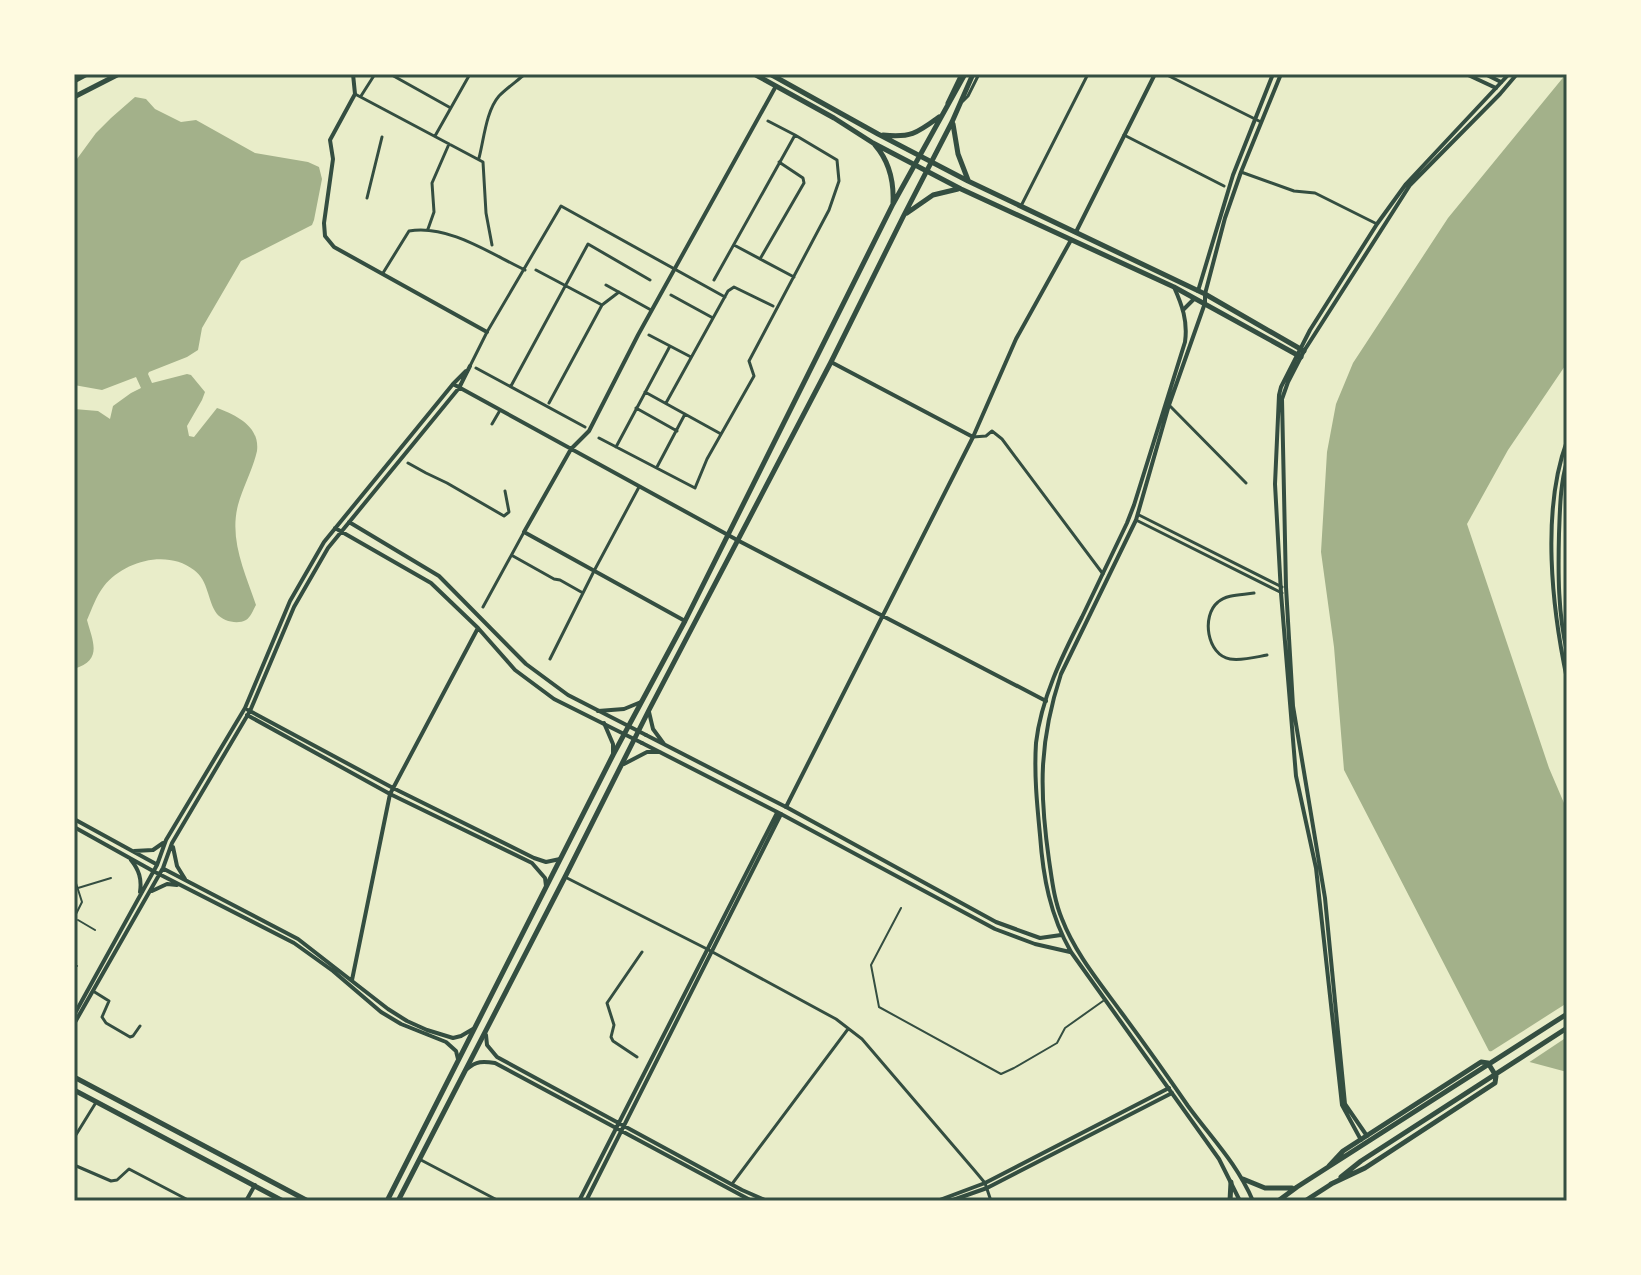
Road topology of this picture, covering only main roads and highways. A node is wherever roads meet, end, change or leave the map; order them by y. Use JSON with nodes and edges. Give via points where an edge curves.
{"nodes":[{"id":1,"x":87,"y":74,"type":"edge"},
{"id":2,"x":119,"y":74,"type":"edge"},
{"id":3,"x":754,"y":74,"type":"edge"},
{"id":4,"x":770,"y":74,"type":"edge"},
{"id":5,"x":963,"y":74,"type":"edge"},
{"id":6,"x":976,"y":74,"type":"edge"},
{"id":7,"x":74,"y":81,"type":"edge"},
{"id":8,"x":74,"y":97,"type":"edge"},
{"id":9,"x":940,"y":116,"type":"junction"},
{"id":10,"x":952,"y":122,"type":"junction"},
{"id":11,"x":878,"y":134,"type":"junction"},
{"id":12,"x":873,"y":143,"type":"junction"},
{"id":13,"x":903,"y":147,"type":"junction"},
{"id":14,"x":919,"y":155,"type":"junction"},
{"id":15,"x":899,"y":156,"type":"junction"},
{"id":16,"x":931,"y":162,"type":"junction"},
{"id":17,"x":914,"y":164,"type":"junction"},
{"id":18,"x":927,"y":171,"type":"junction"},
{"id":19,"x":968,"y":181,"type":"junction"},
{"id":20,"x":961,"y":189,"type":"junction"},
{"id":21,"x":893,"y":204,"type":"junction"},
{"id":22,"x":903,"y":217,"type":"junction"},
{"id":23,"x":1302,"y":350,"type":"road end"},
{"id":24,"x":1299,"y":356,"type":"road end"},
{"id":25,"x":1567,"y":1014,"type":"edge"},
{"id":26,"x":1567,"y":1028,"type":"edge"},
{"id":27,"x":74,"y":1077,"type":"edge"},
{"id":28,"x":74,"y":1090,"type":"edge"},
{"id":29,"x":1329,"y":1166,"type":"junction"},
{"id":30,"x":1243,"y":1179,"type":"road end"},
{"id":31,"x":1231,"y":1182,"type":"road end"},
{"id":32,"x":1331,"y":1184,"type":"junction"},
{"id":33,"x":1297,"y":1187,"type":"junction"},
{"id":34,"x":283,"y":1201,"type":"edge"},
{"id":35,"x":308,"y":1201,"type":"edge"},
{"id":36,"x":387,"y":1201,"type":"edge"},
{"id":37,"x":398,"y":1201,"type":"edge"},
{"id":38,"x":1230,"y":1201,"type":"edge"},
{"id":39,"x":1278,"y":1201,"type":"edge"},
{"id":40,"x":1305,"y":1201,"type":"edge"}],
"edges":[{"from":1,"to":7,"type":"main road"},
{"from":2,"to":8,"type":"main road"},
{"from":3,"to":12,"type":"main road"},
{"from":4,"to":11,"type":"main road"},
{"from":5,"to":9,"type":"main road"},
{"from":6,"to":10,"type":"main road"},
{"from":9,"to":11,"type":"main road","via":[[910,135]]},
{"from":9,"to":14,"type":"main road"},
{"from":10,"to":16,"type":"main road"},
{"from":10,"to":19,"type":"main road"},
{"from":11,"to":13,"type":"main road"},
{"from":12,"to":15,"type":"main road"},
{"from":12,"to":21,"type":"main road","via":[[889,172]]},
{"from":13,"to":14,"type":"main road"},
{"from":13,"to":15,"type":"main road"},
{"from":14,"to":16,"type":"main road"},
{"from":14,"to":17,"type":"main road"},
{"from":15,"to":17,"type":"main road"},
{"from":16,"to":18,"type":"main road"},
{"from":16,"to":19,"type":"main road"},
{"from":17,"to":18,"type":"main road"},
{"from":17,"to":21,"type":"main road"},
{"from":18,"to":20,"type":"main road"},
{"from":18,"to":22,"type":"main road"},
{"from":19,"to":23,"type":"main road","via":[[1202,293]]},
{"from":20,"to":22,"type":"main road","via":[[933,195]]},
{"from":20,"to":24,"type":"main road","via":[[1174,287]]},
{"from":21,"to":36,"type":"main road"},
{"from":22,"to":37,"type":"main road"},
{"from":25,"to":29,"type":"main road"},
{"from":26,"to":32,"type":"main road"},
{"from":27,"to":35,"type":"main road"},
{"from":28,"to":34,"type":"main road"},
{"from":29,"to":32,"type":"main road","via":[[1343,1151],[1481,1062],[1488,1063],[1496,1076],[1495,1083],[1365,1168]]},
{"from":29,"to":33,"type":"main road"},
{"from":30,"to":33,"type":"main road","via":[[1265,1188]]},
{"from":31,"to":38,"type":"main road"},
{"from":32,"to":40,"type":"main road"},
{"from":33,"to":39,"type":"main road"}]}
